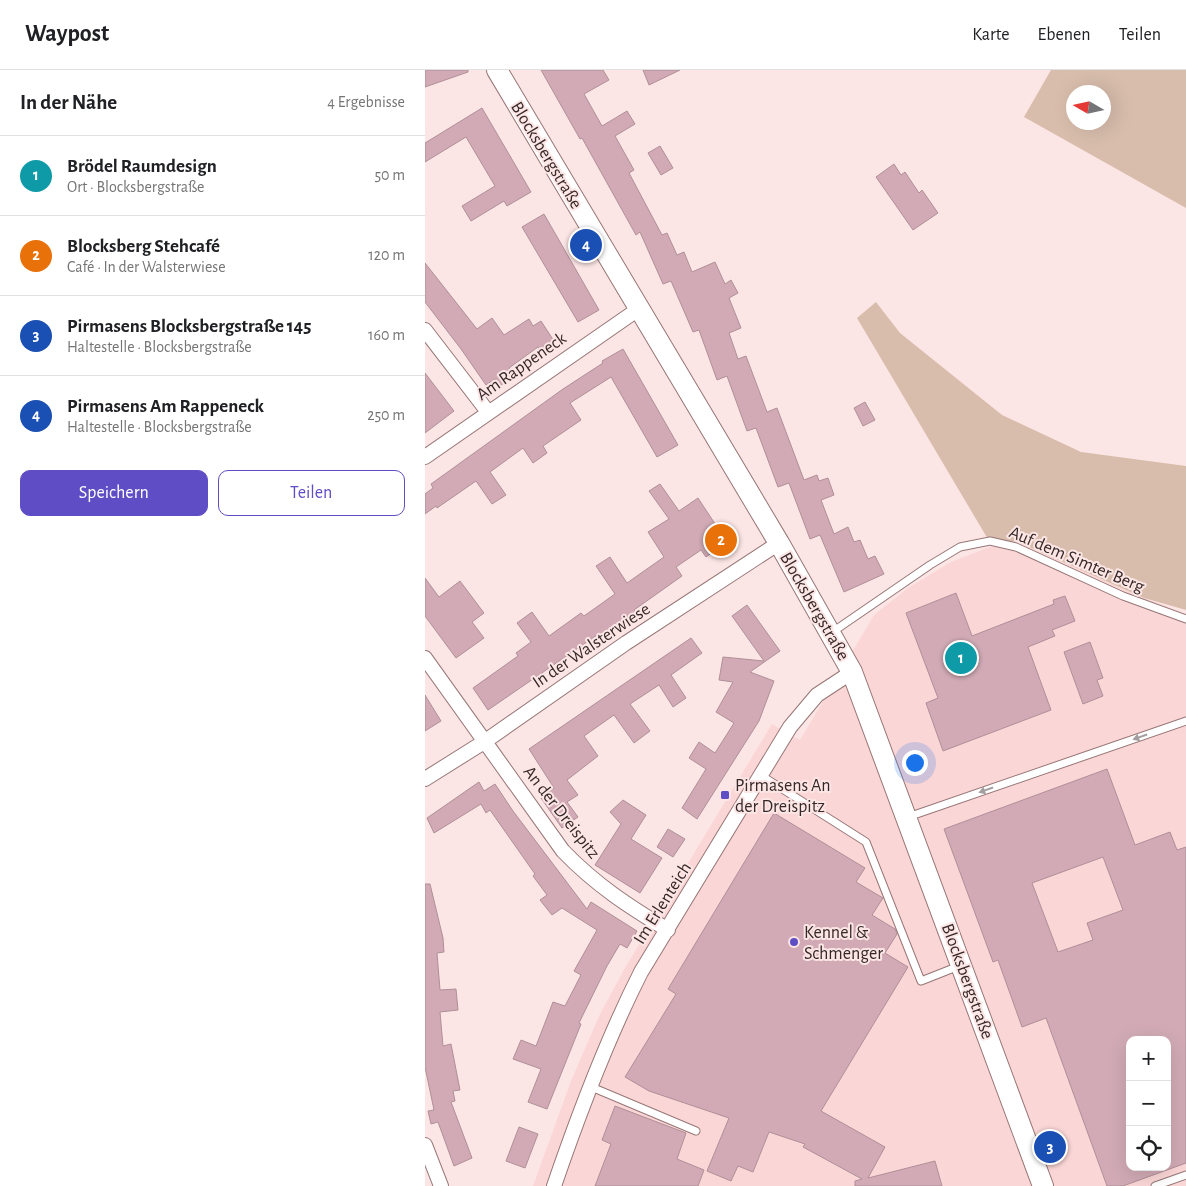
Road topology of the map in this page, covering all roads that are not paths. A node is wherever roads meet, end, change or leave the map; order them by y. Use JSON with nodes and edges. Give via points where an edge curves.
{"nodes":[{"id":1,"x":497,"y":70,"type":"edge"},
{"id":2,"x":640,"y":308,"type":"junction"},
{"id":3,"x":425,"y":330,"type":"edge"},
{"id":4,"x":488,"y":412,"type":"junction"},
{"id":5,"x":425,"y":457,"type":"edge"},
{"id":6,"x":779,"y":543,"type":"junction"},
{"id":7,"x":1186,"y":619,"type":"edge"},
{"id":8,"x":831,"y":633,"type":"junction"},
{"id":9,"x":425,"y":658,"type":"edge"},
{"id":10,"x":852,"y":672,"type":"junction"},
{"id":11,"x":1186,"y":721,"type":"edge"},
{"id":12,"x":484,"y":742,"type":"junction"},
{"id":13,"x":762,"y":776,"type":"junction"},
{"id":14,"x":425,"y":779,"type":"edge"},
{"id":15,"x":908,"y":817,"type":"junction"},
{"id":16,"x":668,"y":930,"type":"junction"},
{"id":17,"x":962,"y":965,"type":"junction"},
{"id":18,"x":589,"y":1086,"type":"junction"},
{"id":19,"x":696,"y":1131,"type":"dead end"},
{"id":20,"x":425,"y":1145,"type":"edge"},
{"id":21,"x":1186,"y":1175,"type":"edge"},
{"id":22,"x":441,"y":1186,"type":"edge"},
{"id":23,"x":554,"y":1186,"type":"edge"},
{"id":24,"x":1043,"y":1186,"type":"edge"},
{"id":25,"x":1155,"y":1186,"type":"edge"}],
"edges":[{"from":1,"to":2,"type":"main road","name":"Blocksbergstraße"},
{"from":2,"to":4,"type":"street","name":"Am Rappeneck"},
{"from":2,"to":6,"type":"main road","name":"Blocksbergstraße"},
{"from":3,"to":4,"type":"street"},
{"from":4,"to":5,"type":"street","name":"Am Rappeneck"},
{"from":6,"to":8,"type":"main road","name":"Blocksbergstraße"},
{"from":6,"to":12,"type":"street","name":"In der Walsterwiese","via":[[626,643]]},
{"from":7,"to":8,"type":"lane","name":"Auf dem Simter Berg","via":[[1123,596],[1016,546],[990,541],[960,547]]},
{"from":8,"to":10,"type":"main road","name":"Blocksbergstraße"},
{"from":9,"to":12,"type":"street","name":"An der Dreispitz"},
{"from":10,"to":13,"type":"street","name":"Im Erlenteich","via":[[830,684],[807,705],[790,727]]},
{"from":10,"to":15,"type":"main road","name":"Blocksbergstraße"},
{"from":11,"to":15,"type":"lane","one_way":true},
{"from":12,"to":14,"type":"street","name":"In der Walsterwiese"},
{"from":12,"to":16,"type":"street","name":"An der Dreispitz","via":[[563,851],[585,874],[617,900]]},
{"from":13,"to":16,"type":"street","name":"Im Erlenteich"},
{"from":13,"to":17,"type":"lane","via":[[865,842],[921,981]]},
{"from":15,"to":17,"type":"main road","name":"Blocksbergstraße"},
{"from":16,"to":18,"type":"street","name":"Im Erlenteich","via":[[624,1006]]},
{"from":17,"to":24,"type":"main road","name":"Blocksbergstraße"},
{"from":18,"to":19,"type":"lane"},
{"from":18,"to":23,"type":"street","name":"Im Erlenteich"},
{"from":20,"to":22,"type":"street"},
{"from":21,"to":25,"type":"lane"}]}
